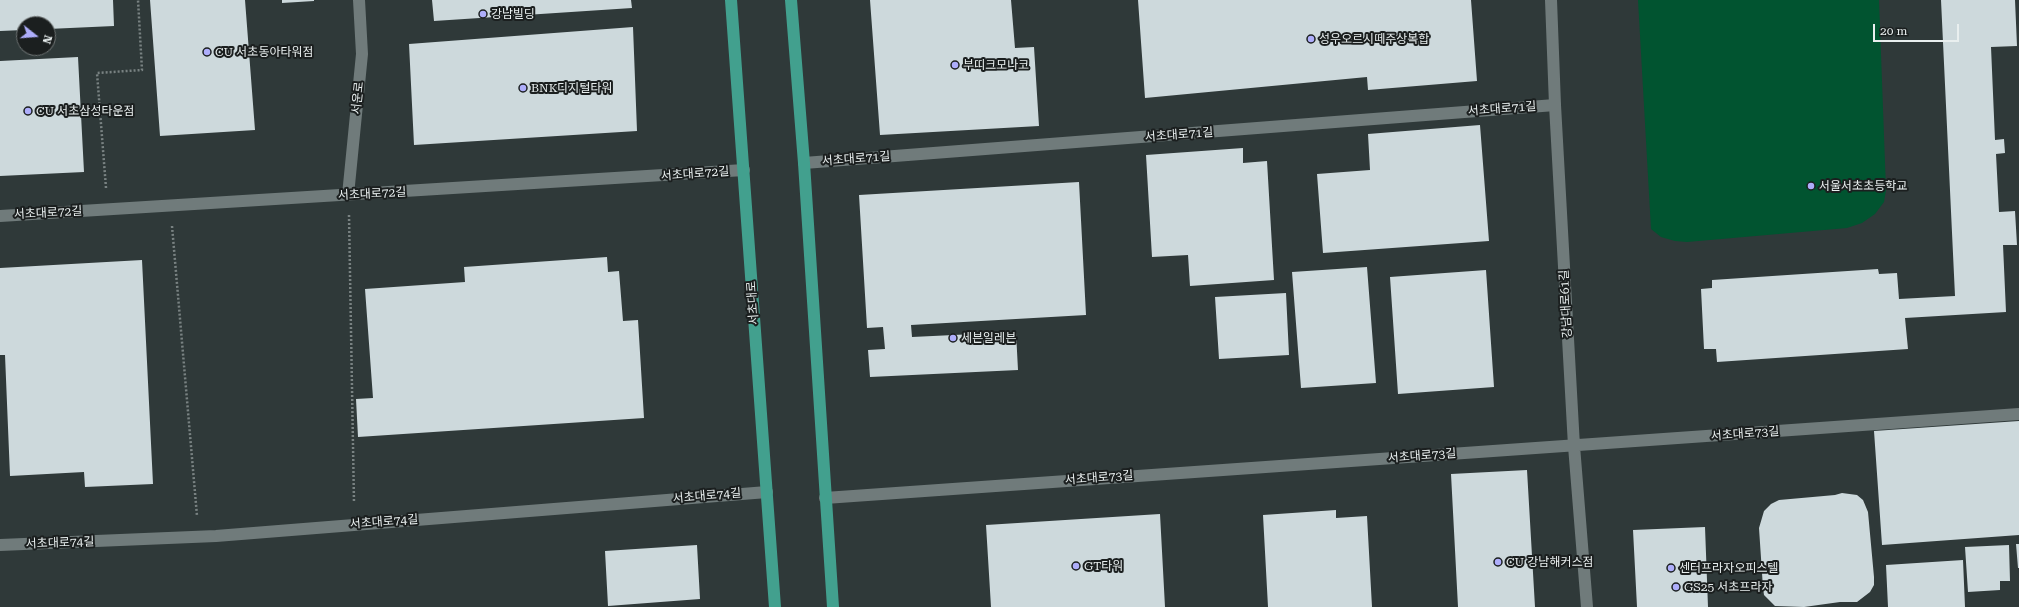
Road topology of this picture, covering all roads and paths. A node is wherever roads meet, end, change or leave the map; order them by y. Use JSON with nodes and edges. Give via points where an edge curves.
{"nodes":[{"id":1,"x":138,"y":0,"type":"edge"},
{"id":2,"x":360,"y":0,"type":"edge"},
{"id":3,"x":731,"y":0,"type":"edge"},
{"id":4,"x":790,"y":0,"type":"edge"},
{"id":5,"x":1551,"y":0,"type":"edge"},
{"id":6,"x":1555,"y":106,"type":"junction"},
{"id":7,"x":804,"y":163,"type":"junction"},
{"id":8,"x":744,"y":170,"type":"junction"},
{"id":9,"x":106,"y":188,"type":"dead end"},
{"id":10,"x":348,"y":195,"type":"junction"},
{"id":11,"x":170,"y":206,"type":"junction"},
{"id":12,"x":0,"y":216,"type":"edge"},
{"id":13,"x":2019,"y":414,"type":"edge"},
{"id":14,"x":1574,"y":446,"type":"junction"},
{"id":15,"x":767,"y":492,"type":"junction"},
{"id":16,"x":825,"y":498,"type":"junction"},
{"id":17,"x":355,"y":524,"type":"junction"},
{"id":18,"x":199,"y":537,"type":"junction"},
{"id":19,"x":0,"y":545,"type":"edge"},
{"id":20,"x":775,"y":607,"type":"edge"},
{"id":21,"x":833,"y":607,"type":"edge"},
{"id":22,"x":1587,"y":607,"type":"edge"}],
"edges":[{"from":1,"to":9,"type":"path","via":[[142,70],[97,73]]},
{"from":2,"to":10,"type":"street","name":"서운로","via":[[362,54]]},
{"from":3,"to":8,"type":"main road","name":"서초대로"},
{"from":4,"to":7,"type":"main road"},
{"from":5,"to":6,"type":"street","name":"강남대로61길"},
{"from":6,"to":7,"type":"street","name":"서초대로71길"},
{"from":6,"to":14,"type":"street","name":"강남대로61길"},
{"from":7,"to":16,"type":"main road"},
{"from":8,"to":10,"type":"street","name":"서초대로72길"},
{"from":8,"to":15,"type":"main road","name":"서초대로"},
{"from":10,"to":11,"type":"street","name":"서초대로72길"},
{"from":10,"to":17,"type":"path"},
{"from":11,"to":12,"type":"street","name":"서초대로72길"},
{"from":11,"to":18,"type":"path"},
{"from":13,"to":14,"type":"street","name":"서초대로73길"},
{"from":14,"to":16,"type":"street","name":"서초대로73길"},
{"from":14,"to":22,"type":"street","name":"강남대로61길"},
{"from":15,"to":17,"type":"street","name":"서초대로74길"},
{"from":15,"to":20,"type":"main road","name":"서초대로"},
{"from":16,"to":21,"type":"main road"},
{"from":17,"to":18,"type":"street","name":"서초대로74길"},
{"from":18,"to":19,"type":"street","name":"서초대로74길"}]}
